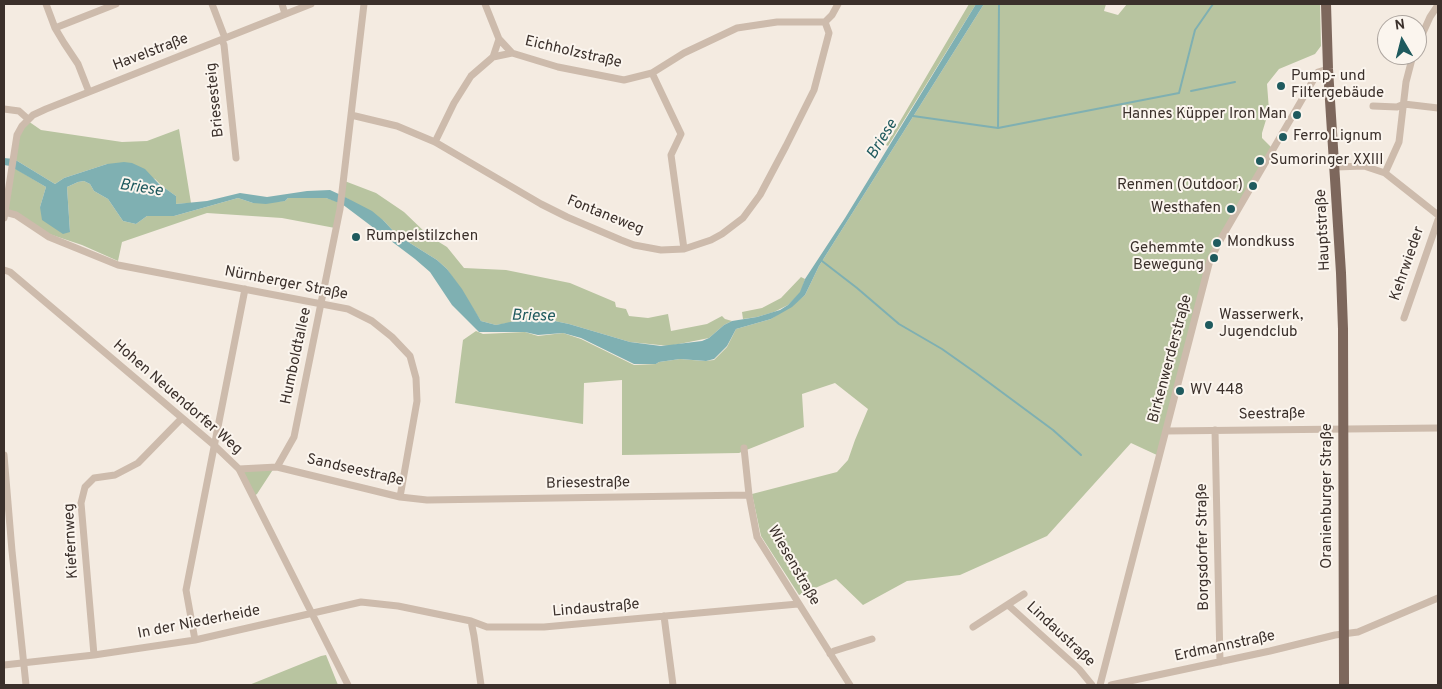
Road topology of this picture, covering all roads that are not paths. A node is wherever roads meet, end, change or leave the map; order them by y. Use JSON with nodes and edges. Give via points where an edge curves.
{"nodes":[{"id":1,"x":46,"y":4,"type":"edge"},
{"id":2,"x":116,"y":4,"type":"edge"},
{"id":3,"x":212,"y":4,"type":"edge"},
{"id":4,"x":282,"y":4,"type":"edge"},
{"id":5,"x":311,"y":4,"type":"edge"},
{"id":6,"x":364,"y":4,"type":"edge"},
{"id":7,"x":485,"y":4,"type":"edge"},
{"id":8,"x":838,"y":4,"type":"edge"},
{"id":9,"x":1326,"y":4,"type":"edge"},
{"id":10,"x":1434,"y":4,"type":"edge"},
{"id":11,"x":1438,"y":5,"type":"edge"},
{"id":12,"x":285,"y":14,"type":"junction"},
{"id":13,"x":825,"y":22,"type":"junction"},
{"id":14,"x":1427,"y":24,"type":"edge"},
{"id":15,"x":55,"y":28,"type":"junction"},
{"id":16,"x":223,"y":39,"type":"junction"},
{"id":17,"x":499,"y":39,"type":"junction"},
{"id":18,"x":512,"y":53,"type":"junction"},
{"id":19,"x":493,"y":57,"type":"junction"},
{"id":20,"x":1411,"y":65,"type":"edge"},
{"id":21,"x":1328,"y":69,"type":"junction"},
{"id":22,"x":652,"y":73,"type":"junction"},
{"id":23,"x":89,"y":92,"type":"junction"},
{"id":24,"x":1404,"y":104,"type":"junction"},
{"id":25,"x":1373,"y":106,"type":"dead end"},
{"id":26,"x":1438,"y":108,"type":"edge"},
{"id":27,"x":4,"y":109,"type":"edge"},
{"id":28,"x":352,"y":115,"type":"junction"},
{"id":29,"x":28,"y":119,"type":"junction"},
{"id":30,"x":435,"y":142,"type":"junction"},
{"id":31,"x":236,"y":158,"type":"dead end"},
{"id":32,"x":1336,"y":166,"type":"junction"},
{"id":33,"x":1385,"y":173,"type":"junction"},
{"id":34,"x":4,"y":215,"type":"edge"},
{"id":35,"x":1438,"y":215,"type":"edge"},
{"id":36,"x":1438,"y":220,"type":"edge"},
{"id":37,"x":684,"y":248,"type":"junction"},
{"id":38,"x":4,"y":270,"type":"edge"},
{"id":39,"x":245,"y":289,"type":"junction"},
{"id":40,"x":322,"y":303,"type":"junction"},
{"id":41,"x":1342,"y":306,"type":"joint"},
{"id":42,"x":1404,"y":318,"type":"dead end"},
{"id":43,"x":182,"y":419,"type":"junction"},
{"id":44,"x":1343,"y":428,"type":"junction"},
{"id":45,"x":1438,"y":428,"type":"edge"},
{"id":46,"x":1215,"y":430,"type":"junction"},
{"id":47,"x":1166,"y":431,"type":"junction"},
{"id":48,"x":214,"y":445,"type":"junction"},
{"id":49,"x":744,"y":448,"type":"dead end"},
{"id":50,"x":4,"y":455,"type":"edge"},
{"id":51,"x":277,"y":467,"type":"junction"},
{"id":52,"x":239,"y":469,"type":"junction"},
{"id":53,"x":749,"y":495,"type":"junction"},
{"id":54,"x":400,"y":497,"type":"junction"},
{"id":55,"x":427,"y":500,"type":"joint"},
{"id":56,"x":1024,"y":594,"type":"dead end"},
{"id":57,"x":1438,"y":599,"type":"edge"},
{"id":58,"x":798,"y":604,"type":"junction"},
{"id":59,"x":1008,"y":605,"type":"junction"},
{"id":60,"x":398,"y":606,"type":"joint"},
{"id":61,"x":312,"y":614,"type":"junction"},
{"id":62,"x":664,"y":616,"type":"junction"},
{"id":63,"x":471,"y":622,"type":"junction"},
{"id":64,"x":973,"y":626,"type":"dead end"},
{"id":65,"x":1344,"y":634,"type":"junction"},
{"id":66,"x":872,"y":639,"type":"dead end"},
{"id":67,"x":195,"y":640,"type":"junction"},
{"id":68,"x":830,"y":654,"type":"junction"},
{"id":69,"x":94,"y":655,"type":"junction"},
{"id":70,"x":1220,"y":662,"type":"junction"},
{"id":71,"x":23,"y":663,"type":"junction"},
{"id":72,"x":4,"y":665,"type":"edge"},
{"id":73,"x":26,"y":685,"type":"edge"},
{"id":74,"x":348,"y":685,"type":"edge"},
{"id":75,"x":481,"y":685,"type":"edge"},
{"id":76,"x":673,"y":685,"type":"edge"},
{"id":77,"x":850,"y":685,"type":"edge"},
{"id":78,"x":1092,"y":685,"type":"edge"},
{"id":79,"x":1100,"y":685,"type":"edge"},
{"id":80,"x":1111,"y":685,"type":"edge"},
{"id":81,"x":1344,"y":685,"type":"edge"}],
"edges":[{"from":1,"to":15,"type":"street"},
{"from":2,"to":15,"type":"street"},
{"from":3,"to":16,"type":"street","name":"Briesesteig"},
{"from":4,"to":12,"type":"street"},
{"from":5,"to":12,"type":"street","name":"Havelstraße"},
{"from":6,"to":28,"type":"street"},
{"from":7,"to":17,"type":"street","name":"Eichholzstraße"},
{"from":8,"to":13,"type":"street"},
{"from":9,"to":21,"type":"main road","name":"Hauptstraße"},
{"from":10,"to":11,"type":"street"},
{"from":11,"to":14,"type":"street"},
{"from":12,"to":16,"type":"street","name":"Havelstraße"},
{"from":13,"to":22,"type":"street","name":"Eichholzstraße","via":[[777,22],[737,28],[684,53]]},
{"from":13,"to":37,"type":"street","name":"Fontaneweg","via":[[829,33],[814,90],[760,195],[743,218],[722,234]]},
{"from":15,"to":23,"type":"street","via":[[78,64]]},
{"from":16,"to":23,"type":"street","name":"Havelstraße"},
{"from":16,"to":31,"type":"street","name":"Briesesteig"},
{"from":17,"to":18,"type":"street","name":"Eichholzstraße"},
{"from":17,"to":19,"type":"street"},
{"from":18,"to":19,"type":"street","name":"Eichholzstraße"},
{"from":18,"to":22,"type":"street","name":"Eichholzstraße","via":[[558,67],[624,80]]},
{"from":19,"to":30,"type":"street","name":"Eichholzstraße","via":[[471,76]]},
{"from":20,"to":24,"type":"street"},
{"from":21,"to":32,"type":"main road","name":"Hauptstraße"},
{"from":21,"to":47,"type":"street","name":"Birkenwerderstraße","via":[[1318,72],[1210,260]]},
{"from":22,"to":37,"type":"street","via":[[681,134],[671,155]]},
{"from":23,"to":29,"type":"street","name":"Havelstraße"},
{"from":24,"to":25,"type":"street","via":[[1397,107]]},
{"from":24,"to":26,"type":"street"},
{"from":24,"to":33,"type":"street","via":[[1399,142]]},
{"from":27,"to":29,"type":"street","via":[[19,111]]},
{"from":28,"to":30,"type":"street","name":"Fontaneweg","via":[[397,126]]},
{"from":28,"to":40,"type":"street","name":"Humboldtallee","via":[[340,209]]},
{"from":29,"to":34,"type":"street","via":[[18,135]]},
{"from":30,"to":37,"type":"street","name":"Fontaneweg","via":[[567,217],[634,244],[661,250]]},
{"from":32,"to":33,"type":"street","via":[[1364,166]]},
{"from":32,"to":41,"type":"main road","name":"Hauptstraße"},
{"from":33,"to":35,"type":"street"},
{"from":34,"to":39,"type":"street","name":"Nürnberger Straße","via":[[16,216],[46,235],[128,268]]},
{"from":36,"to":42,"type":"street","name":"Kehrwieder"},
{"from":38,"to":43,"type":"street","name":"Hohen Neuendorfer Weg"},
{"from":39,"to":40,"type":"street","name":"Nürnberger Straße"},
{"from":39,"to":48,"type":"street"},
{"from":40,"to":51,"type":"street","name":"Humboldtallee","via":[[294,437]]},
{"from":40,"to":54,"type":"street","name":"Nürnberger Straße","via":[[348,309],[372,322],[410,356],[416,378],[416,401]]},
{"from":41,"to":44,"type":"main road","name":"Oranienburger Straße"},
{"from":43,"to":48,"type":"street","name":"Hohen Neuendorfer Weg"},
{"from":43,"to":69,"type":"street","name":"Kiefernweg","via":[[138,463],[115,475],[94,478],[83,494],[81,503]]},
{"from":44,"to":45,"type":"street","name":"Seestraße"},
{"from":44,"to":46,"type":"street","name":"Seestraße"},
{"from":44,"to":65,"type":"main road","name":"Oranienburger Straße"},
{"from":46,"to":47,"type":"street","name":"Seestraße"},
{"from":46,"to":70,"type":"street","name":"Borgsdorfer Straße"},
{"from":47,"to":79,"type":"street","name":"Birkenwerderstraße"},
{"from":48,"to":52,"type":"street","name":"Hohen Neuendorfer Weg"},
{"from":48,"to":67,"type":"street","via":[[186,590]]},
{"from":49,"to":53,"type":"street","name":"Wiesenstraße"},
{"from":50,"to":71,"type":"street"},
{"from":51,"to":52,"type":"street"},
{"from":51,"to":54,"type":"street","name":"Sandseestraße"},
{"from":52,"to":61,"type":"street","name":"Hohen Neuendorfer Weg"},
{"from":53,"to":55,"type":"street","name":"Briesestraße"},
{"from":53,"to":58,"type":"street","name":"Wiesenstraße","via":[[757,537]]},
{"from":54,"to":55,"type":"street","name":"Sandseestraße"},
{"from":56,"to":59,"type":"street","name":"Lindaustraße"},
{"from":57,"to":65,"type":"street","name":"Erdmannstraße","via":[[1358,632]]},
{"from":58,"to":62,"type":"street","name":"Lindaustraße"},
{"from":58,"to":68,"type":"street","name":"Wiesenstraße"},
{"from":59,"to":64,"type":"street","name":"Lindaustraße"},
{"from":59,"to":78,"type":"street","name":"Lindaustraße","via":[[1079,669]]},
{"from":60,"to":61,"type":"street","name":"In der Niederheide","via":[[361,602]]},
{"from":60,"to":63,"type":"street","name":"Lindaustraße"},
{"from":61,"to":67,"type":"street","name":"In der Niederheide"},
{"from":61,"to":74,"type":"street","name":"Hohen Neuendorfer Weg"},
{"from":62,"to":63,"type":"street","name":"Lindaustraße","via":[[544,627],[487,627]]},
{"from":62,"to":76,"type":"street"},
{"from":63,"to":75,"type":"street"},
{"from":65,"to":70,"type":"street","name":"Erdmannstraße"},
{"from":65,"to":81,"type":"main road","name":"Oranienburger Straße"},
{"from":66,"to":68,"type":"street"},
{"from":67,"to":69,"type":"street","name":"In der Niederheide"},
{"from":68,"to":77,"type":"street","name":"Wiesenstraße"},
{"from":69,"to":71,"type":"street","name":"In der Niederheide"},
{"from":70,"to":80,"type":"street","name":"Erdmannstraße"},
{"from":71,"to":72,"type":"street","name":"In der Niederheide"},
{"from":71,"to":73,"type":"street"}]}
